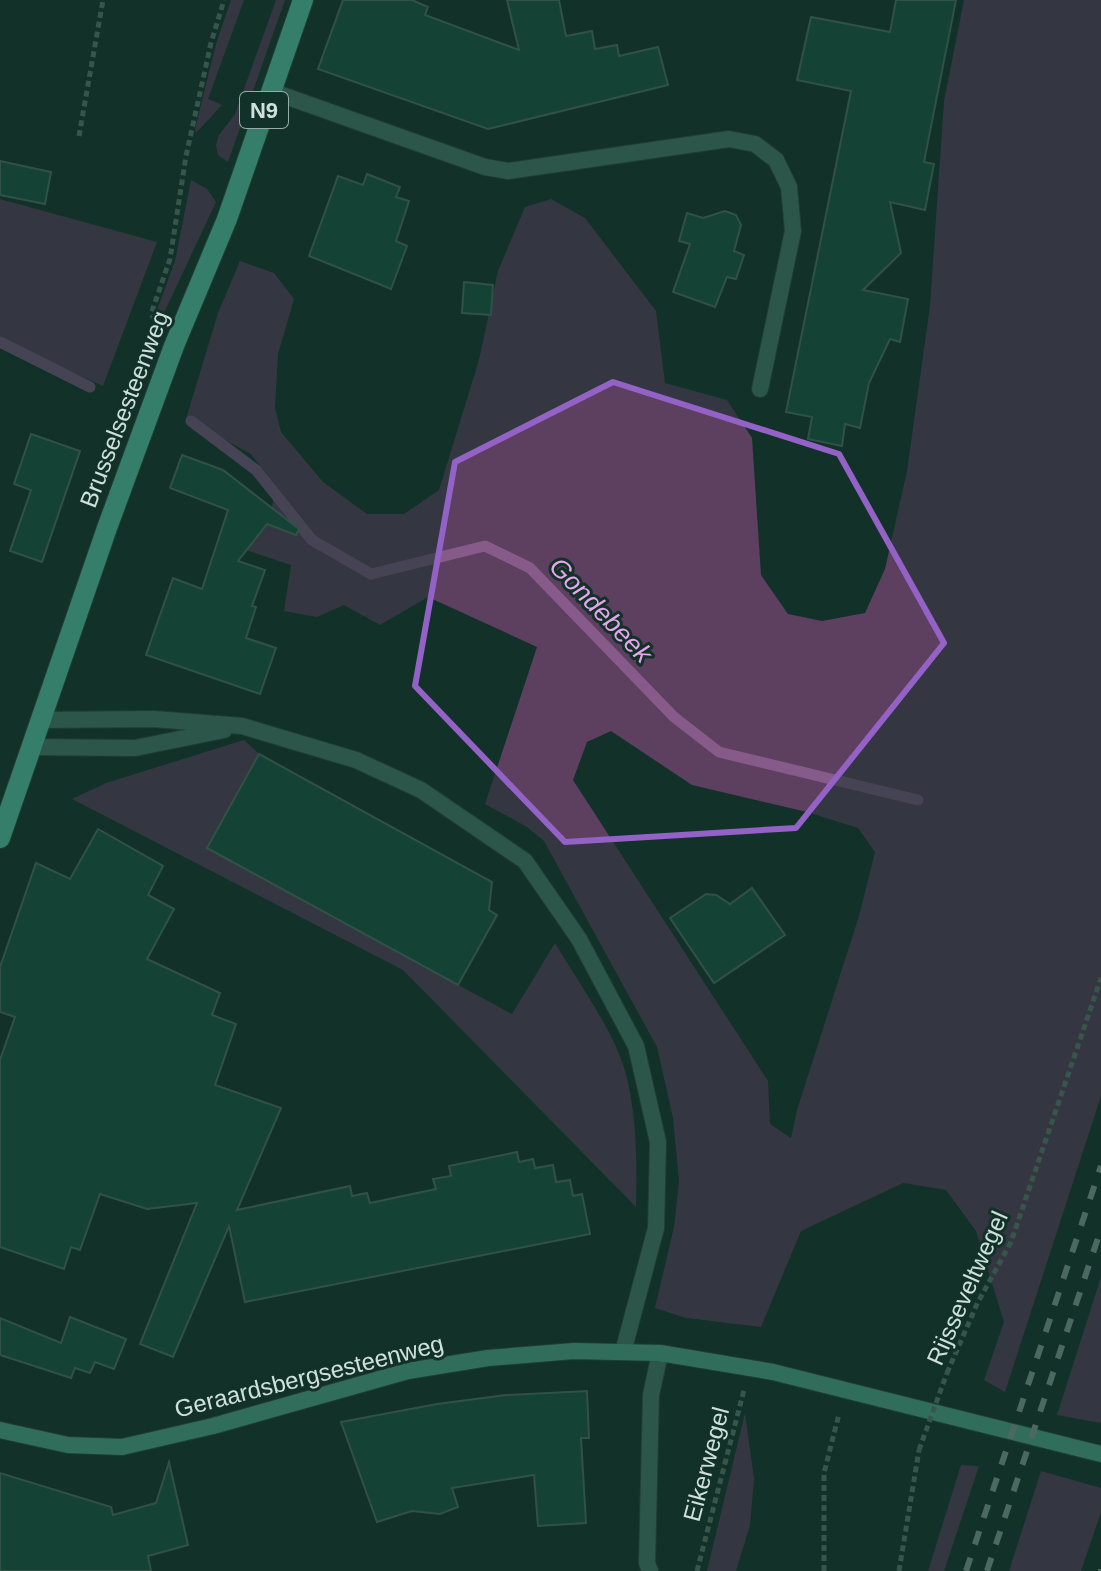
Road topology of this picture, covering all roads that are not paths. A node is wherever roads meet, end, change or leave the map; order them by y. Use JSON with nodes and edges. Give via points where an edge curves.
{"nodes":[{"id":1,"x":303,"y":0,"type":"edge"},
{"id":2,"x":271,"y":91,"type":"junction"},
{"id":3,"x":760,"y":389,"type":"dead end"},
{"id":4,"x":41,"y":720,"type":"junction"},
{"id":5,"x":242,"y":726,"type":"junction"},
{"id":6,"x":32,"y":747,"type":"junction"},
{"id":7,"x":0,"y":838,"type":"edge"},
{"id":8,"x":623,"y":1352,"type":"junction"},
{"id":9,"x":660,"y":1353,"type":"junction"},
{"id":10,"x":0,"y":1430,"type":"edge"},
{"id":11,"x":1101,"y":1454,"type":"edge"},
{"id":12,"x":650,"y":1571,"type":"edge"}],
"edges":[{"from":1,"to":2,"type":"main road","name":"Brusselsesteenweg","number":"N9"},
{"from":2,"to":3,"type":"street","via":[[508,171],[729,139],[755,144],[776,160],[789,187],[793,231]]},
{"from":2,"to":4,"type":"main road","name":"Brusselsesteenweg","number":"N9"},
{"from":4,"to":5,"type":"street","via":[[154,719]]},
{"from":4,"to":6,"type":"main road","name":"Brusselsesteenweg","number":"N9"},
{"from":5,"to":6,"type":"street","via":[[135,748]]},
{"from":5,"to":8,"type":"street","via":[[356,760],[421,790],[525,861],[579,939],[636,1046],[658,1142],[656,1228]]},
{"from":6,"to":7,"type":"main road","name":"Brusselsesteenweg","number":"N9"},
{"from":8,"to":9,"type":"main road","name":"Geraardsbergsesteenweg"},
{"from":8,"to":10,"type":"main road","name":"Geraardsbergsesteenweg","via":[[488,1358],[408,1371],[122,1447],[68,1445]]},
{"from":9,"to":11,"type":"main road","name":"Geraardsbergsesteenweg","via":[[750,1367]]},
{"from":9,"to":12,"type":"street","via":[[651,1395]]}]}
